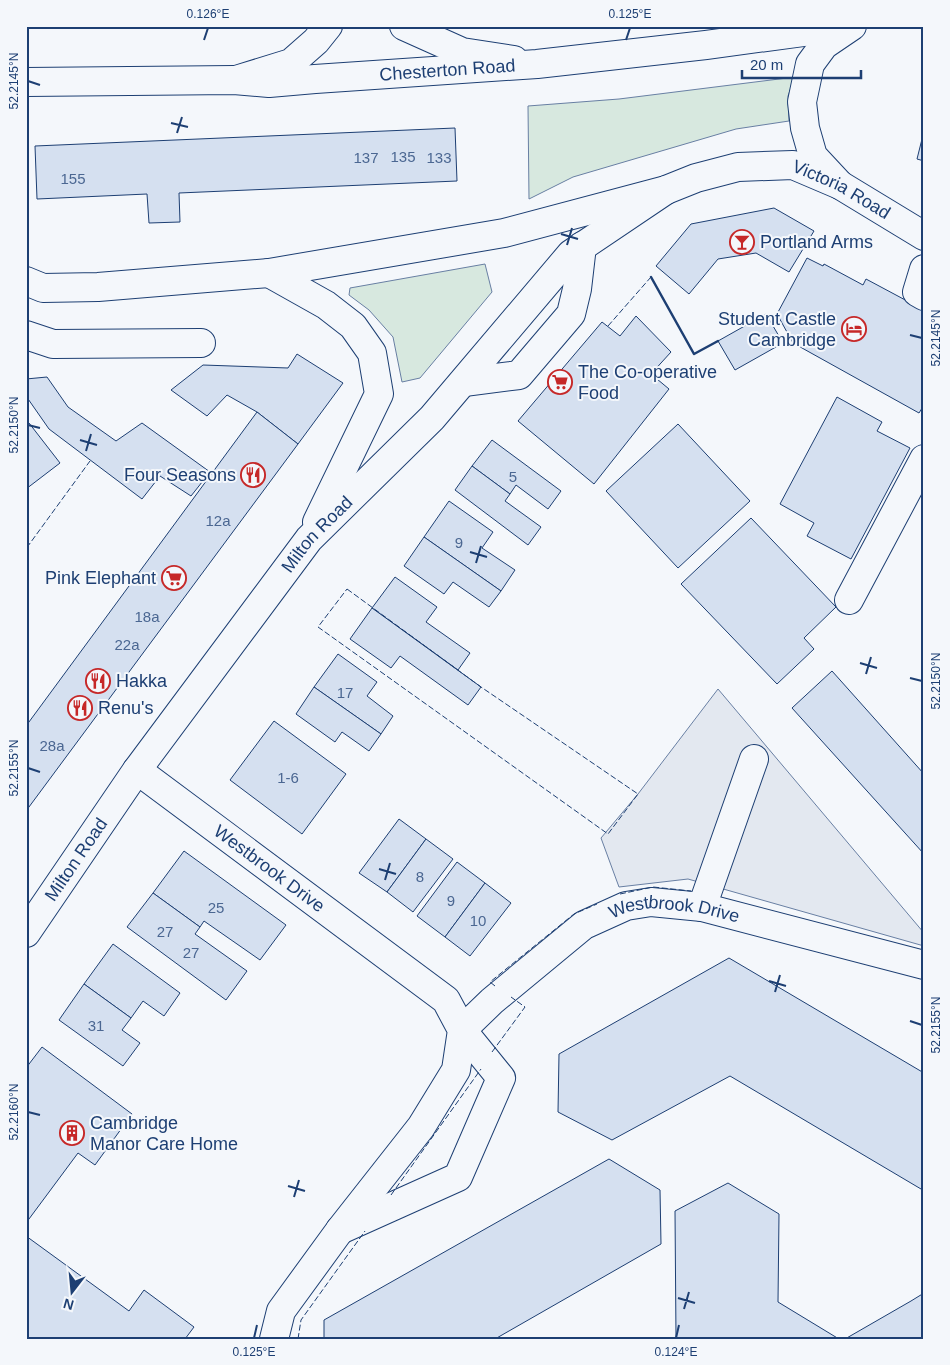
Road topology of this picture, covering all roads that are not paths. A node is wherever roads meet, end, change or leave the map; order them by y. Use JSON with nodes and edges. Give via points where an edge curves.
{"nodes":[{"id":1,"x":328,"y":26,"type":"edge"},
{"id":2,"x":404,"y":26,"type":"edge"},
{"id":3,"x":848,"y":26,"type":"edge"},
{"id":4,"x":852,"y":26,"type":"edge"},
{"id":5,"x":708,"y":36,"type":"edge"},
{"id":6,"x":536,"y":64,"type":"junction"},
{"id":7,"x":234,"y":80,"type":"junction"},
{"id":8,"x":37,"y":83,"type":"edge"},
{"id":9,"x":26,"y":99,"type":"edge"},
{"id":10,"x":840,"y":185,"type":"junction"},
{"id":11,"x":666,"y":190,"type":"junction"},
{"id":12,"x":924,"y":236,"type":"edge"},
{"id":13,"x":582,"y":246,"type":"junction"},
{"id":14,"x":924,"y":269,"type":"edge"},
{"id":15,"x":269,"y":273,"type":"junction"},
{"id":16,"x":26,"y":281,"type":"edge"},
{"id":17,"x":924,"y":296,"type":"edge"},
{"id":18,"x":26,"y":335,"type":"edge"},
{"id":19,"x":201,"y":343,"type":"dead end"},
{"id":20,"x":464,"y":382,"type":"junction"},
{"id":21,"x":924,"y":459,"type":"edge"},
{"id":22,"x":309,"y":539,"type":"junction"},
{"id":23,"x":849,"y":600,"type":"dead end"},
{"id":24,"x":754,"y":759,"type":"dead end"},
{"id":25,"x":137,"y":770,"type":"junction"},
{"id":26,"x":702,"y":907,"type":"junction"},
{"id":27,"x":26,"y":933,"type":"edge"},
{"id":28,"x":924,"y":965,"type":"edge"},
{"id":29,"x":462,"y":1030,"type":"junction"},
{"id":30,"x":340,"y":1230,"type":"junction"},
{"id":31,"x":274,"y":1339,"type":"edge"}],
"edges":[{"from":1,"to":7,"type":"main road","via":[[291,63]]},
{"from":2,"to":6,"type":"main road","via":[[462,52]]},
{"from":3,"to":5,"type":"main road","name":"Chesterton Road"},
{"from":4,"to":10,"type":"main road","via":[[824,45],[810,64],[802,102],[813,156]]},
{"from":5,"to":6,"type":"main road","name":"Chesterton Road"},
{"from":6,"to":7,"type":"main road","name":"Chesterton Road","via":[[269,84]]},
{"from":7,"to":8,"type":"main road","name":"Chesterton Road"},
{"from":8,"to":9,"type":"main road"},
{"from":10,"to":11,"type":"main road","name":"Victoria Road","via":[[792,166],[738,167]]},
{"from":10,"to":12,"type":"main road","name":"Victoria Road"},
{"from":11,"to":13,"type":"main road","name":"Milton Road"},
{"from":11,"to":15,"type":"main road","via":[[504,233]]},
{"from":13,"to":20,"type":"main road","name":"Milton Road","via":[[571,254]]},
{"from":13,"to":20,"type":"main road","via":[[577,289],[566,321],[519,375]]},
{"from":14,"to":17,"type":"main road","via":[[917,292]]},
{"from":15,"to":16,"type":"main road","via":[[98,287],[43,288]]},
{"from":15,"to":22,"type":"main road","via":[[326,305],[353,326],[372,353],[379,394]]},
{"from":18,"to":19,"type":"main road","via":[[53,344]]},
{"from":20,"to":22,"type":"main road","name":"Milton Road","via":[[432,418]]},
{"from":21,"to":23,"type":"main road"},
{"from":22,"to":25,"type":"main road","name":"Milton Road"},
{"from":24,"to":26,"type":"main road"},
{"from":25,"to":27,"type":"main road","name":"Milton Road"},
{"from":25,"to":29,"type":"main road","name":"Westbrook Drive","via":[[446,1000]]},
{"from":26,"to":28,"type":"main road","name":"Westbrook Drive"},
{"from":26,"to":29,"type":"main road","name":"Westbrook Drive","via":[[651,902],[626,906],[584,925]]},
{"from":29,"to":30,"type":"main road","via":[[456,1070],[422,1127]]},
{"from":29,"to":30,"type":"main road","via":[[501,1078],[458,1177]]},
{"from":30,"to":31,"type":"main road","via":[[282,1311]]}]}
